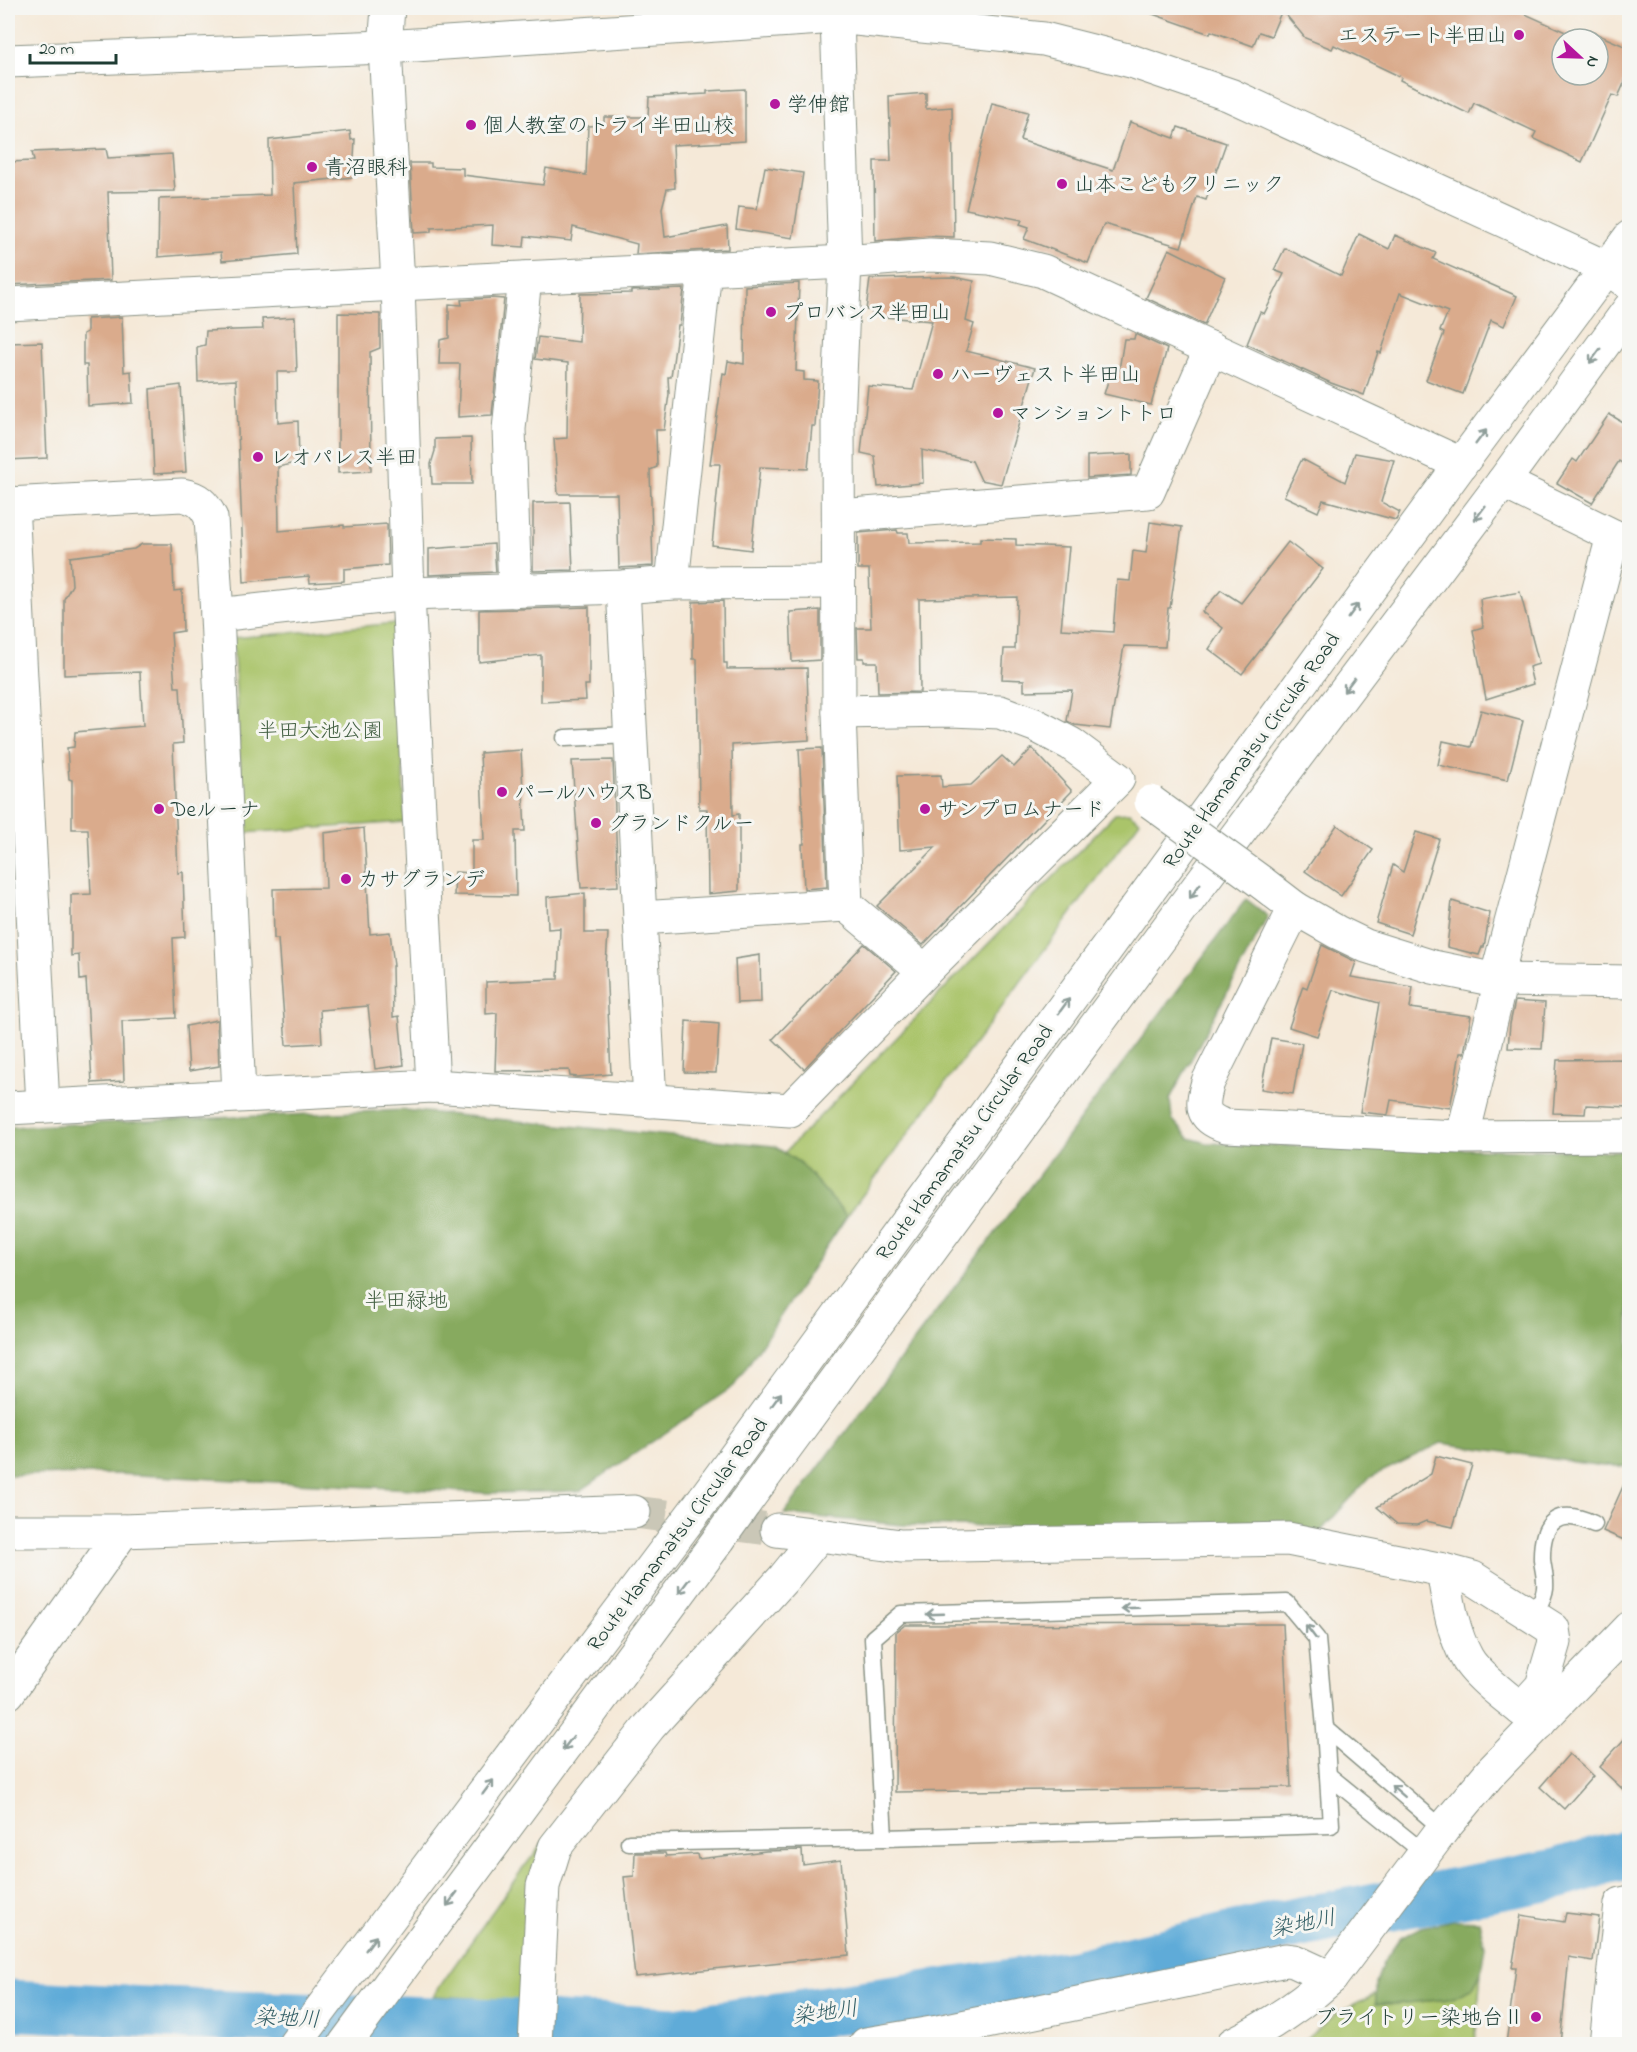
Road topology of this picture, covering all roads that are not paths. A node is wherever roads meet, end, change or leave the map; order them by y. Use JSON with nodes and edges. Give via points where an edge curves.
{"nodes":[{"id":1,"x":388,"y":8,"type":"edge"},
{"id":2,"x":837,"y":12,"type":"edge"},
{"id":3,"x":385,"y":47,"type":"junction"},
{"id":4,"x":8,"y":61,"type":"edge"},
{"id":5,"x":1629,"y":237,"type":"edge"},
{"id":6,"x":845,"y":262,"type":"junction"},
{"id":7,"x":705,"y":269,"type":"junction"},
{"id":8,"x":1618,"y":276,"type":"edge"},
{"id":9,"x":525,"y":278,"type":"junction"},
{"id":10,"x":398,"y":284,"type":"junction"},
{"id":11,"x":8,"y":304,"type":"edge"},
{"id":12,"x":1629,"y":308,"type":"edge"},
{"id":13,"x":1210,"y":348,"type":"junction"},
{"id":14,"x":1461,"y":464,"type":"junction"},
{"id":15,"x":1503,"y":482,"type":"junction"},
{"id":16,"x":10,"y":503,"type":"edge"},
{"id":17,"x":839,"y":516,"type":"junction"},
{"id":18,"x":1621,"y":540,"type":"edge"},
{"id":19,"x":837,"y":582,"type":"junction"},
{"id":20,"x":672,"y":583,"type":"junction"},
{"id":21,"x":622,"y":587,"type":"junction"},
{"id":22,"x":515,"y":591,"type":"junction"},
{"id":23,"x":408,"y":594,"type":"junction"},
{"id":24,"x":217,"y":615,"type":"junction"},
{"id":25,"x":839,"y":712,"type":"junction"},
{"id":26,"x":630,"y":735,"type":"junction"},
{"id":27,"x":566,"y":738,"type":"dead end"},
{"id":28,"x":1118,"y":779,"type":"junction"},
{"id":29,"x":846,"y":905,"type":"junction"},
{"id":30,"x":1295,"y":908,"type":"junction"},
{"id":31,"x":639,"y":918,"type":"junction"},
{"id":32,"x":925,"y":971,"type":"junction"},
{"id":33,"x":1499,"y":980,"type":"junction"},
{"id":34,"x":1629,"y":982,"type":"edge"},
{"id":35,"x":433,"y":1086,"type":"junction"},
{"id":36,"x":239,"y":1095,"type":"junction"},
{"id":37,"x":650,"y":1101,"type":"junction"},
{"id":38,"x":43,"y":1106,"type":"junction"},
{"id":39,"x":8,"y":1108,"type":"edge"},
{"id":40,"x":1463,"y":1136,"type":"junction"},
{"id":41,"x":1629,"y":1136,"type":"edge"},
{"id":42,"x":634,"y":1512,"type":"tunnel mouth"},
{"id":43,"x":1594,"y":1524,"type":"dead end"},
{"id":44,"x":777,"y":1530,"type":"tunnel mouth"},
{"id":45,"x":8,"y":1531,"type":"edge"},
{"id":46,"x":123,"y":1531,"type":"junction"},
{"id":47,"x":819,"y":1535,"type":"junction"},
{"id":48,"x":1443,"y":1570,"type":"junction"},
{"id":49,"x":1533,"y":1618,"type":"junction"},
{"id":50,"x":1629,"y":1628,"type":"edge"},
{"id":51,"x":8,"y":1692,"type":"edge"},
{"id":52,"x":1530,"y":1716,"type":"junction"},
{"id":53,"x":1325,"y":1728,"type":"junction"},
{"id":54,"x":1328,"y":1775,"type":"junction"},
{"id":55,"x":884,"y":1838,"type":"junction"},
{"id":56,"x":629,"y":1843,"type":"dead end"},
{"id":57,"x":1427,"y":1850,"type":"junction"},
{"id":58,"x":1629,"y":1902,"type":"edge"},
{"id":59,"x":1331,"y":1978,"type":"junction"},
{"id":60,"x":297,"y":2042,"type":"edge"},
{"id":61,"x":346,"y":2044,"type":"edge"},
{"id":62,"x":535,"y":2044,"type":"edge"},
{"id":63,"x":866,"y":2044,"type":"edge"},
{"id":64,"x":1233,"y":2044,"type":"edge"},
{"id":65,"x":1606,"y":2044,"type":"edge"}],
"edges":[{"from":1,"to":3,"type":"street"},
{"from":2,"to":3,"type":"street"},
{"from":2,"to":6,"type":"street"},
{"from":2,"to":8,"type":"street","via":[[1044,39],[1131,60],[1230,94]]},
{"from":3,"to":4,"type":"street"},
{"from":3,"to":10,"type":"street"},
{"from":5,"to":8,"type":"street","name":"Route Hamamatsu Circular Road"},
{"from":6,"to":7,"type":"street"},
{"from":6,"to":13,"type":"street","via":[[930,255],[990,258],[1043,271]]},
{"from":6,"to":17,"type":"street","via":[[838,422]]},
{"from":7,"to":9,"type":"street"},
{"from":7,"to":20,"type":"street"},
{"from":14,"to":8,"type":"street","name":"Route Hamamatsu Circular Road","one_way":true},
{"from":9,"to":10,"type":"street"},
{"from":9,"to":22,"type":"street","via":[[509,429]]},
{"from":10,"to":11,"type":"street"},
{"from":10,"to":23,"type":"street"},
{"from":12,"to":15,"type":"street","name":"Route Hamamatsu Circular Road","one_way":true},
{"from":13,"to":14,"type":"street"},
{"from":13,"to":17,"type":"street","via":[[1148,492]]},
{"from":60,"to":14,"type":"street","name":"Route Hamamatsu Circular Road","one_way":true,"bridge":true,"via":[[704,1498]]},
{"from":15,"to":18,"type":"street"},
{"from":15,"to":61,"type":"street","name":"Route Hamamatsu Circular Road","one_way":true,"bridge":true,"via":[[1205,877]]},
{"from":16,"to":24,"type":"street","via":[[182,495],[196,498],[211,518]]},
{"from":16,"to":38,"type":"street"},
{"from":17,"to":19,"type":"street"},
{"from":18,"to":33,"type":"street"},
{"from":19,"to":20,"type":"street"},
{"from":19,"to":25,"type":"street"},
{"from":20,"to":21,"type":"street"},
{"from":21,"to":22,"type":"street"},
{"from":21,"to":26,"type":"street"},
{"from":22,"to":23,"type":"street"},
{"from":23,"to":24,"type":"street"},
{"from":23,"to":35,"type":"street"},
{"from":24,"to":36,"type":"street"},
{"from":25,"to":28,"type":"street","via":[[1000,712],[1071,744]]},
{"from":25,"to":29,"type":"street"},
{"from":26,"to":27,"type":"lane"},
{"from":26,"to":31,"type":"street"},
{"from":28,"to":30,"type":"street","bridge":true},
{"from":28,"to":32,"type":"street"},
{"from":29,"to":31,"type":"street"},
{"from":29,"to":32,"type":"street"},
{"from":30,"to":33,"type":"street","via":[[1397,957]]},
{"from":30,"to":40,"type":"street","via":[[1208,1082],[1203,1106],[1207,1116],[1227,1126]]},
{"from":31,"to":37,"type":"street"},
{"from":32,"to":37,"type":"street","via":[[790,1110]]},
{"from":33,"to":34,"type":"street"},
{"from":33,"to":40,"type":"street"},
{"from":35,"to":36,"type":"street"},
{"from":35,"to":37,"type":"street"},
{"from":36,"to":38,"type":"street"},
{"from":38,"to":39,"type":"street"},
{"from":40,"to":41,"type":"street"},
{"from":42,"to":46,"type":"street"},
{"from":43,"to":49,"type":"lane","via":[[1566,1515],[1548,1527],[1542,1561],[1545,1590]]},
{"from":44,"to":47,"type":"street"},
{"from":45,"to":46,"type":"street"},
{"from":46,"to":51,"type":"street"},
{"from":47,"to":48,"type":"street","via":[[901,1546],[1288,1539]]},
{"from":47,"to":62,"type":"street","via":[[649,1727],[555,1847],[543,1886]]},
{"from":48,"to":49,"type":"street","via":[[1473,1578]]},
{"from":48,"to":52,"type":"street","via":[[1449,1613],[1468,1660],[1490,1684]]},
{"from":49,"to":52,"type":"street","via":[[1552,1629],[1556,1642]]},
{"from":50,"to":52,"type":"street"},
{"from":52,"to":57,"type":"street","via":[[1490,1773]]},
{"from":53,"to":54,"type":"lane"},
{"from":53,"to":55,"type":"lane","one_way":true,"via":[[1317,1639],[1287,1603],[901,1614],[873,1638]]},
{"from":57,"to":53,"type":"lane","one_way":true},
{"from":54,"to":55,"type":"lane","via":[[1331,1825]]},
{"from":54,"to":57,"type":"lane"},
{"from":55,"to":56,"type":"lane"},
{"from":57,"to":59,"type":"street"},
{"from":58,"to":65,"type":"street","via":[[1621,1904]]},
{"from":59,"to":63,"type":"street","via":[[1286,1960]]},
{"from":59,"to":64,"type":"street","via":[[1277,2020]]}]}
